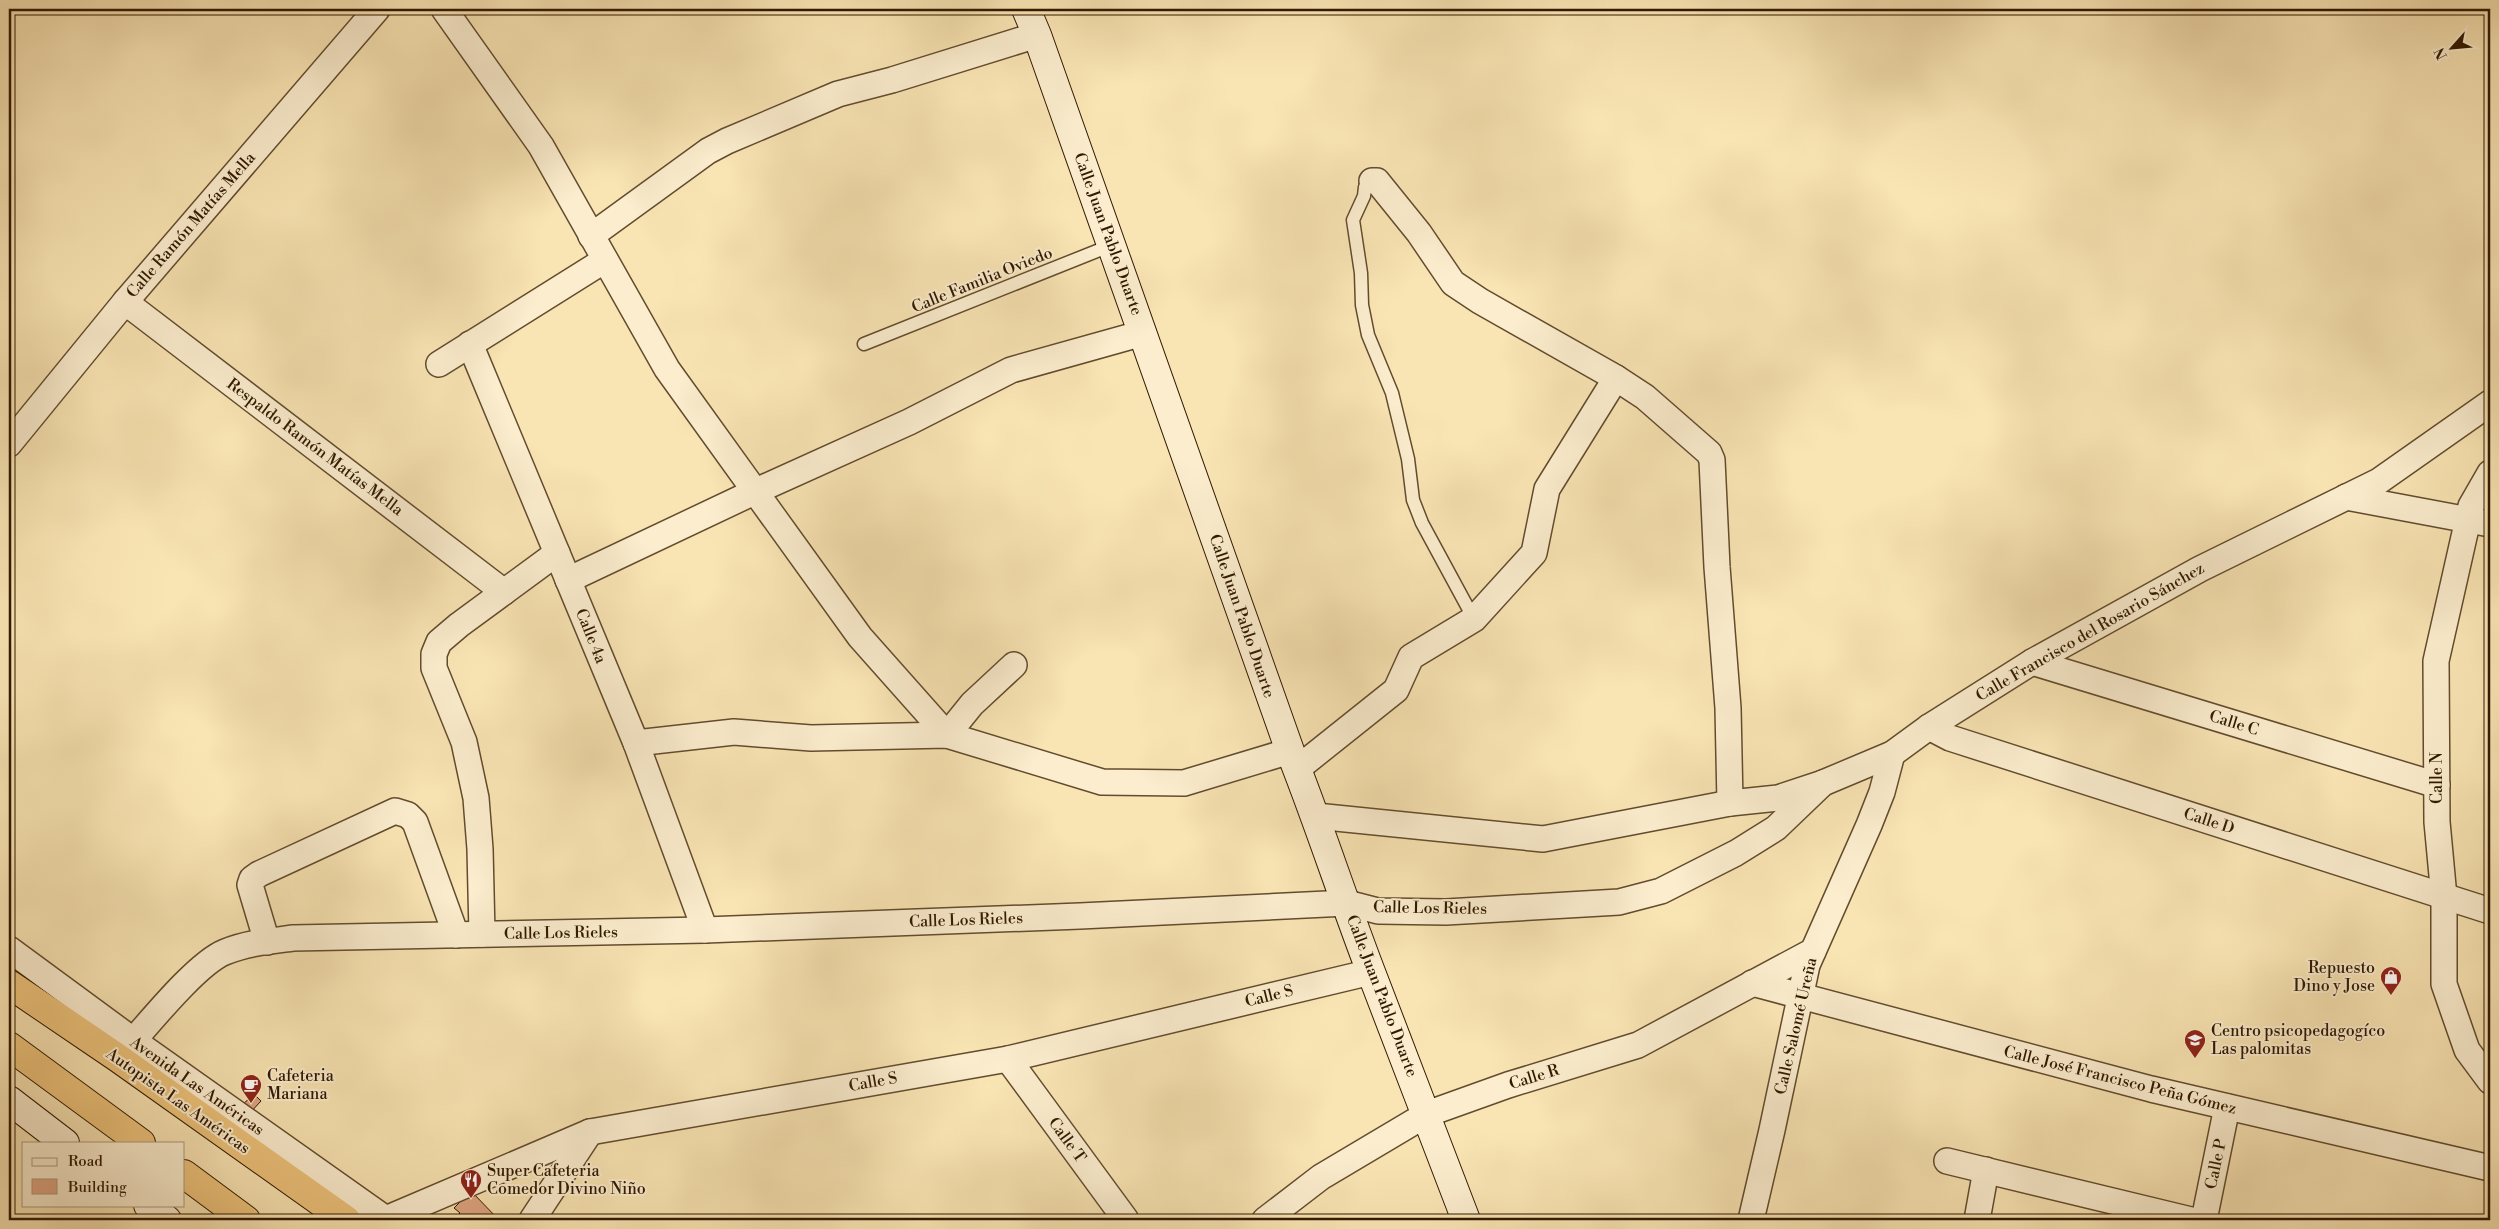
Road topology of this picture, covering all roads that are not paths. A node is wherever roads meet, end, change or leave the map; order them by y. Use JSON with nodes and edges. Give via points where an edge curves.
{"nodes":[{"id":1,"x":377,"y":9,"type":"edge"},
{"id":2,"x":444,"y":9,"type":"edge"},
{"id":3,"x":1026,"y":9,"type":"edge"},
{"id":4,"x":1037,"y":35,"type":"junction"},
{"id":5,"x":1372,"y":181,"type":"joint"},
{"id":6,"x":591,"y":236,"type":"junction"},
{"id":7,"x":1112,"y":245,"type":"junction"},
{"id":8,"x":605,"y":260,"type":"junction"},
{"id":9,"x":125,"y":302,"type":"junction"},
{"id":10,"x":1143,"y":333,"type":"junction"},
{"id":11,"x":470,"y":344,"type":"junction"},
{"id":12,"x":864,"y":344,"type":"dead end"},
{"id":13,"x":439,"y":364,"type":"dead end"},
{"id":14,"x":1616,"y":378,"type":"junction"},
{"id":15,"x":2490,"y":404,"type":"edge"},
{"id":16,"x":9,"y":444,"type":"edge"},
{"id":17,"x":2490,"y":473,"type":"edge"},
{"id":18,"x":754,"y":492,"type":"junction"},
{"id":19,"x":2346,"y":497,"type":"junction"},
{"id":20,"x":2479,"y":522,"type":"edge"},
{"id":21,"x":557,"y":553,"type":"junction"},
{"id":22,"x":568,"y":580,"type":"junction"},
{"id":23,"x":504,"y":592,"type":"junction"},
{"id":24,"x":1474,"y":619,"type":"junction"},
{"id":25,"x":2032,"y":662,"type":"junction"},
{"id":26,"x":1014,"y":665,"type":"dead end"},
{"id":27,"x":1928,"y":727,"type":"junction"},
{"id":28,"x":947,"y":735,"type":"junction"},
{"id":29,"x":636,"y":743,"type":"junction"},
{"id":30,"x":1892,"y":754,"type":"junction"},
{"id":31,"x":1294,"y":760,"type":"junction"},
{"id":32,"x":1823,"y":783,"type":"junction"},
{"id":33,"x":2437,"y":785,"type":"junction"},
{"id":34,"x":1730,"y":802,"type":"junction"},
{"id":35,"x":1316,"y":816,"type":"junction"},
{"id":36,"x":2444,"y":897,"type":"junction"},
{"id":37,"x":1347,"y":903,"type":"junction"},
{"id":38,"x":2490,"y":911,"type":"edge"},
{"id":39,"x":705,"y":930,"type":"junction"},
{"id":40,"x":482,"y":934,"type":"junction"},
{"id":41,"x":456,"y":935,"type":"junction"},
{"id":42,"x":267,"y":942,"type":"junction"},
{"id":43,"x":9,"y":948,"type":"edge"},
{"id":44,"x":1813,"y":951,"type":"junction"},
{"id":45,"x":1370,"y":972,"type":"junction"},
{"id":46,"x":1752,"y":983,"type":"junction"},
{"id":47,"x":9,"y":984,"type":"edge"},
{"id":48,"x":1800,"y":997,"type":"junction"},
{"id":49,"x":9,"y":1046,"type":"edge"},
{"id":50,"x":126,"y":1050,"type":"junction"},
{"id":51,"x":1008,"y":1059,"type":"junction"},
{"id":52,"x":2490,"y":1081,"type":"edge"},
{"id":53,"x":9,"y":1100,"type":"edge"},
{"id":54,"x":2227,"y":1107,"type":"junction"},
{"id":55,"x":1427,"y":1114,"type":"junction"},
{"id":56,"x":590,"y":1132,"type":"junction"},
{"id":57,"x":64,"y":1142,"type":"edge"},
{"id":58,"x":140,"y":1142,"type":"edge"},
{"id":59,"x":1948,"y":1161,"type":"dead end"},
{"id":60,"x":2490,"y":1168,"type":"edge"},
{"id":61,"x":1986,"y":1170,"type":"junction"},
{"id":62,"x":185,"y":1175,"type":"edge"},
{"id":63,"x":149,"y":1206,"type":"edge"},
{"id":64,"x":167,"y":1220,"type":"edge"},
{"id":65,"x":246,"y":1220,"type":"edge"},
{"id":66,"x":346,"y":1220,"type":"edge"},
{"id":67,"x":386,"y":1220,"type":"edge"},
{"id":68,"x":532,"y":1220,"type":"edge"},
{"id":69,"x":1126,"y":1220,"type":"edge"},
{"id":70,"x":1265,"y":1220,"type":"edge"},
{"id":71,"x":1466,"y":1220,"type":"edge"},
{"id":72,"x":1751,"y":1220,"type":"edge"},
{"id":73,"x":1977,"y":1220,"type":"edge"},
{"id":74,"x":2190,"y":1220,"type":"edge"},
{"id":75,"x":2204,"y":1220,"type":"edge"}],
"edges":[{"from":1,"to":9,"type":"street","name":"Calle Ramón Matías Mella"},
{"from":2,"to":6,"type":"street","via":[[541,146]]},
{"from":3,"to":4,"type":"street","name":"Calle Juan Pablo Duarte"},
{"from":4,"to":6,"type":"street","via":[[838,94],[727,141],[708,151]]},
{"from":4,"to":7,"type":"street","name":"Calle Juan Pablo Duarte"},
{"from":5,"to":14,"type":"street","via":[[1377,182],[1419,234],[1453,283]]},
{"from":5,"to":24,"type":"lane","via":[[1365,187],[1353,220],[1368,335],[1394,400],[1408,459],[1413,500],[1422,524]]},
{"from":6,"to":8,"type":"street"},
{"from":7,"to":10,"type":"street","name":"Calle Juan Pablo Duarte"},
{"from":7,"to":12,"type":"lane","name":"Calle Familia Oviedo"},
{"from":8,"to":11,"type":"street"},
{"from":8,"to":18,"type":"street","via":[[667,369]]},
{"from":9,"to":16,"type":"street","name":"Calle Ramón Matías Mella"},
{"from":9,"to":23,"type":"street","name":"Respaldo Ramón Matías Mella"},
{"from":10,"to":18,"type":"street","via":[[1011,370],[909,422]]},
{"from":10,"to":31,"type":"street","name":"Calle Juan Pablo Duarte"},
{"from":11,"to":13,"type":"street"},
{"from":11,"to":21,"type":"street","name":"Calle 4a"},
{"from":14,"to":24,"type":"street","via":[[1547,489],[1534,553]]},
{"from":14,"to":34,"type":"street","via":[[1645,397],[1694,439],[1712,460],[1728,708]]},
{"from":15,"to":19,"type":"street","name":"Calle Francisco del Rosario Sánchez","via":[[2379,481]]},
{"from":17,"to":20,"type":"street","name":"Calle N","via":[[2471,506]]},
{"from":18,"to":22,"type":"street"},
{"from":18,"to":28,"type":"street","via":[[860,638]]},
{"from":19,"to":20,"type":"street"},
{"from":19,"to":25,"type":"street","name":"Calle Francisco del Rosario Sánchez","via":[[2200,569]]},
{"from":20,"to":33,"type":"street","name":"Calle N","via":[[2436,661]]},
{"from":21,"to":22,"type":"street","name":"Calle 4a"},
{"from":21,"to":23,"type":"street"},
{"from":22,"to":29,"type":"street","name":"Calle 4a"},
{"from":23,"to":40,"type":"street","via":[[439,642],[434,654],[434,668],[464,742],[476,798]]},
{"from":24,"to":31,"type":"street","via":[[1411,657],[1396,690]]},
{"from":25,"to":27,"type":"street","name":"Calle Francisco del Rosario Sánchez"},
{"from":25,"to":33,"type":"street","name":"Calle C"},
{"from":26,"to":28,"type":"street","via":[[972,704]]},
{"from":27,"to":30,"type":"street","name":"Calle Francisco del Rosario Sánchez"},
{"from":27,"to":36,"type":"street","name":"Calle D","via":[[1950,738]]},
{"from":28,"to":29,"type":"street","via":[[811,738],[734,732]]},
{"from":28,"to":31,"type":"street","via":[[1102,782],[1184,783]]},
{"from":29,"to":39,"type":"street","name":"Calle 4a"},
{"from":30,"to":32,"type":"street","name":"Calle Francisco del Rosario Sánchez"},
{"from":30,"to":44,"type":"street","name":"Calle Salomé Ureña","via":[[1869,825]]},
{"from":31,"to":35,"type":"street","name":"Calle Juan Pablo Duarte"},
{"from":32,"to":34,"type":"street","name":"Calle Francisco del Rosario Sánchez","via":[[1778,798]]},
{"from":32,"to":37,"type":"street","name":"Calle Los Rieles","via":[[1776,828],[1736,853],[1661,891],[1619,902],[1446,912],[1378,911]]},
{"from":33,"to":36,"type":"street","name":"Calle N"},
{"from":34,"to":35,"type":"street","name":"Calle Francisco del Rosario Sánchez","via":[[1543,839]]},
{"from":35,"to":37,"type":"street","name":"Calle Juan Pablo Duarte"},
{"from":36,"to":38,"type":"street","name":"Calle D"},
{"from":36,"to":52,"type":"street","name":"Calle N","via":[[2444,984],[2468,1050]]},
{"from":37,"to":39,"type":"street","name":"Calle Los Rieles"},
{"from":37,"to":45,"type":"street","name":"Calle Juan Pablo Duarte"},
{"from":39,"to":40,"type":"street","name":"Calle Los Rieles"},
{"from":40,"to":41,"type":"street","name":"Calle Los Rieles"},
{"from":41,"to":42,"type":"street","name":"Calle Los Rieles","via":[[293,938]]},
{"from":41,"to":42,"type":"street","via":[[415,822],[408,815],[396,811],[252,879],[250,885]]},
{"from":42,"to":50,"type":"street","name":"Calle Los Rieles","via":[[223,952],[198,971]]},
{"from":43,"to":50,"type":"street","name":"Avenida Las Américas"},
{"from":44,"to":46,"type":"street","name":"Calle R"},
{"from":44,"to":48,"type":"street","name":"Calle Salomé Ureña"},
{"from":45,"to":51,"type":"street","name":"Calle S"},
{"from":45,"to":55,"type":"street","name":"Calle Juan Pablo Duarte"},
{"from":46,"to":48,"type":"street","name":"Calle José Francisco Peña Gómez"},
{"from":46,"to":55,"type":"street","name":"Calle R","via":[[1638,1045]]},
{"from":47,"to":50,"type":"highway","name":"Autopista Las Américas"},
{"from":48,"to":54,"type":"street","name":"Calle José Francisco Peña Gómez"},
{"from":48,"to":72,"type":"street","name":"Calle Salomé Ureña"},
{"from":49,"to":58,"type":"highway"},
{"from":50,"to":66,"type":"highway","name":"Autopista Las Américas"},
{"from":50,"to":67,"type":"street","name":"Avenida Las Américas"},
{"from":51,"to":56,"type":"street","name":"Calle S"},
{"from":51,"to":69,"type":"street","name":"Calle T"},
{"from":53,"to":57,"type":"street"},
{"from":54,"to":60,"type":"street","name":"Calle José Francisco Peña Gómez"},
{"from":54,"to":75,"type":"street","name":"Calle P"},
{"from":55,"to":70,"type":"street","name":"Calle R","via":[[1321,1178]]},
{"from":55,"to":71,"type":"street","name":"Calle Juan Pablo Duarte"},
{"from":56,"to":67,"type":"street","name":"Calle S"},
{"from":56,"to":68,"type":"street"},
{"from":59,"to":61,"type":"street"},
{"from":61,"to":73,"type":"street"},
{"from":61,"to":74,"type":"street"},
{"from":62,"to":65,"type":"highway"},
{"from":63,"to":64,"type":"street"}]}
